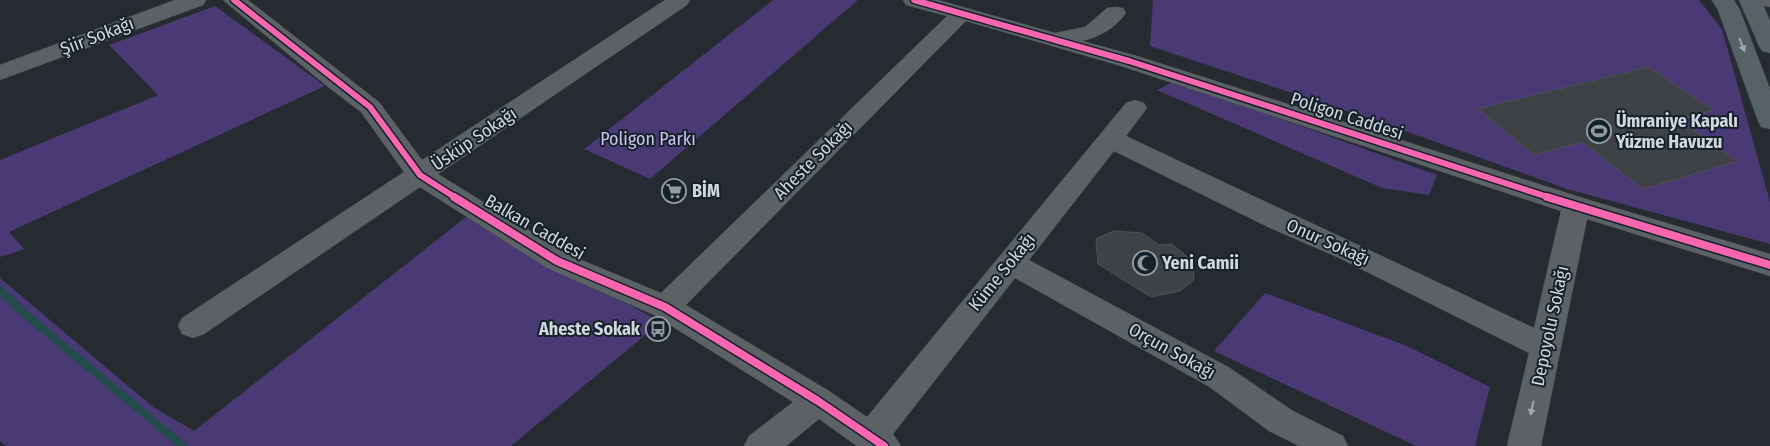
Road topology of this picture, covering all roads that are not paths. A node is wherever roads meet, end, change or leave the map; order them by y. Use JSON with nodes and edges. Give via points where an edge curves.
{"nodes":[{"id":1,"x":195,"y":0,"type":"edge"},
{"id":2,"x":234,"y":0,"type":"edge"},
{"id":3,"x":678,"y":0,"type":"edge"},
{"id":4,"x":914,"y":0,"type":"edge"},
{"id":5,"x":1723,"y":0,"type":"edge"},
{"id":6,"x":1750,"y":0,"type":"edge"},
{"id":7,"x":1116,"y":7,"type":"edge"},
{"id":8,"x":962,"y":14,"type":"junction"},
{"id":9,"x":1054,"y":40,"type":"junction"},
{"id":10,"x":1770,"y":46,"type":"edge"},
{"id":11,"x":1129,"y":61,"type":"junction"},
{"id":12,"x":0,"y":72,"type":"edge"},
{"id":13,"x":1135,"y":108,"type":"dead end"},
{"id":14,"x":1770,"y":121,"type":"edge"},
{"id":15,"x":1110,"y":139,"type":"junction"},
{"id":16,"x":420,"y":176,"type":"junction"},
{"id":17,"x":1576,"y":206,"type":"junction"},
{"id":18,"x":1010,"y":262,"type":"junction"},
{"id":19,"x":1770,"y":265,"type":"edge"},
{"id":20,"x":665,"y":307,"type":"junction"},
{"id":21,"x":193,"y":326,"type":"dead end"},
{"id":22,"x":1545,"y":348,"type":"junction"},
{"id":23,"x":818,"y":401,"type":"junction"},
{"id":24,"x":877,"y":441,"type":"edge"},
{"id":25,"x":761,"y":446,"type":"edge"},
{"id":26,"x":1331,"y":446,"type":"edge"},
{"id":27,"x":1524,"y":446,"type":"edge"}],
"edges":[{"from":1,"to":12,"type":"street","name":"Şiir Sokağı"},
{"from":2,"to":16,"type":"street","name":"Balkan Caddesi","via":[[370,107]]},
{"from":3,"to":16,"type":"street","name":"Üsküp Sokağı"},
{"from":4,"to":8,"type":"street","name":"Poligon Caddesi"},
{"from":5,"to":14,"type":"main road","one_way":true},
{"from":6,"to":10,"type":"main road"},
{"from":7,"to":9,"type":"street","via":[[1092,32]]},
{"from":7,"to":11,"type":"street","via":[[1115,42]]},
{"from":8,"to":9,"type":"street","name":"Poligon Caddesi"},
{"from":8,"to":20,"type":"street","name":"Aheste Sokağı"},
{"from":9,"to":11,"type":"street","name":"Poligon Caddesi"},
{"from":11,"to":17,"type":"street","name":"Poligon Caddesi"},
{"from":13,"to":15,"type":"street","name":"Küme Sokağı"},
{"from":15,"to":18,"type":"street","name":"Küme Sokağı"},
{"from":15,"to":22,"type":"street","name":"Onur Sokağı","via":[[1347,250]]},
{"from":16,"to":20,"type":"street","name":"Balkan Caddesi","via":[[557,260]]},
{"from":16,"to":21,"type":"street","name":"Üsküp Sokağı"},
{"from":17,"to":19,"type":"street","name":"Poligon Caddesi"},
{"from":17,"to":22,"type":"street","name":"Depoyolu Sokağı"},
{"from":18,"to":24,"type":"street","name":"Küme Sokağı"},
{"from":18,"to":26,"type":"street","name":"Orçun Sokağı","via":[[1219,377],[1281,420]]},
{"from":20,"to":23,"type":"street","name":"Balkan Caddesi"},
{"from":22,"to":27,"type":"street","name":"Depoyolu Sokağı","one_way":true},
{"from":23,"to":24,"type":"street","name":"Balkan Caddesi"},
{"from":23,"to":25,"type":"street"}]}
